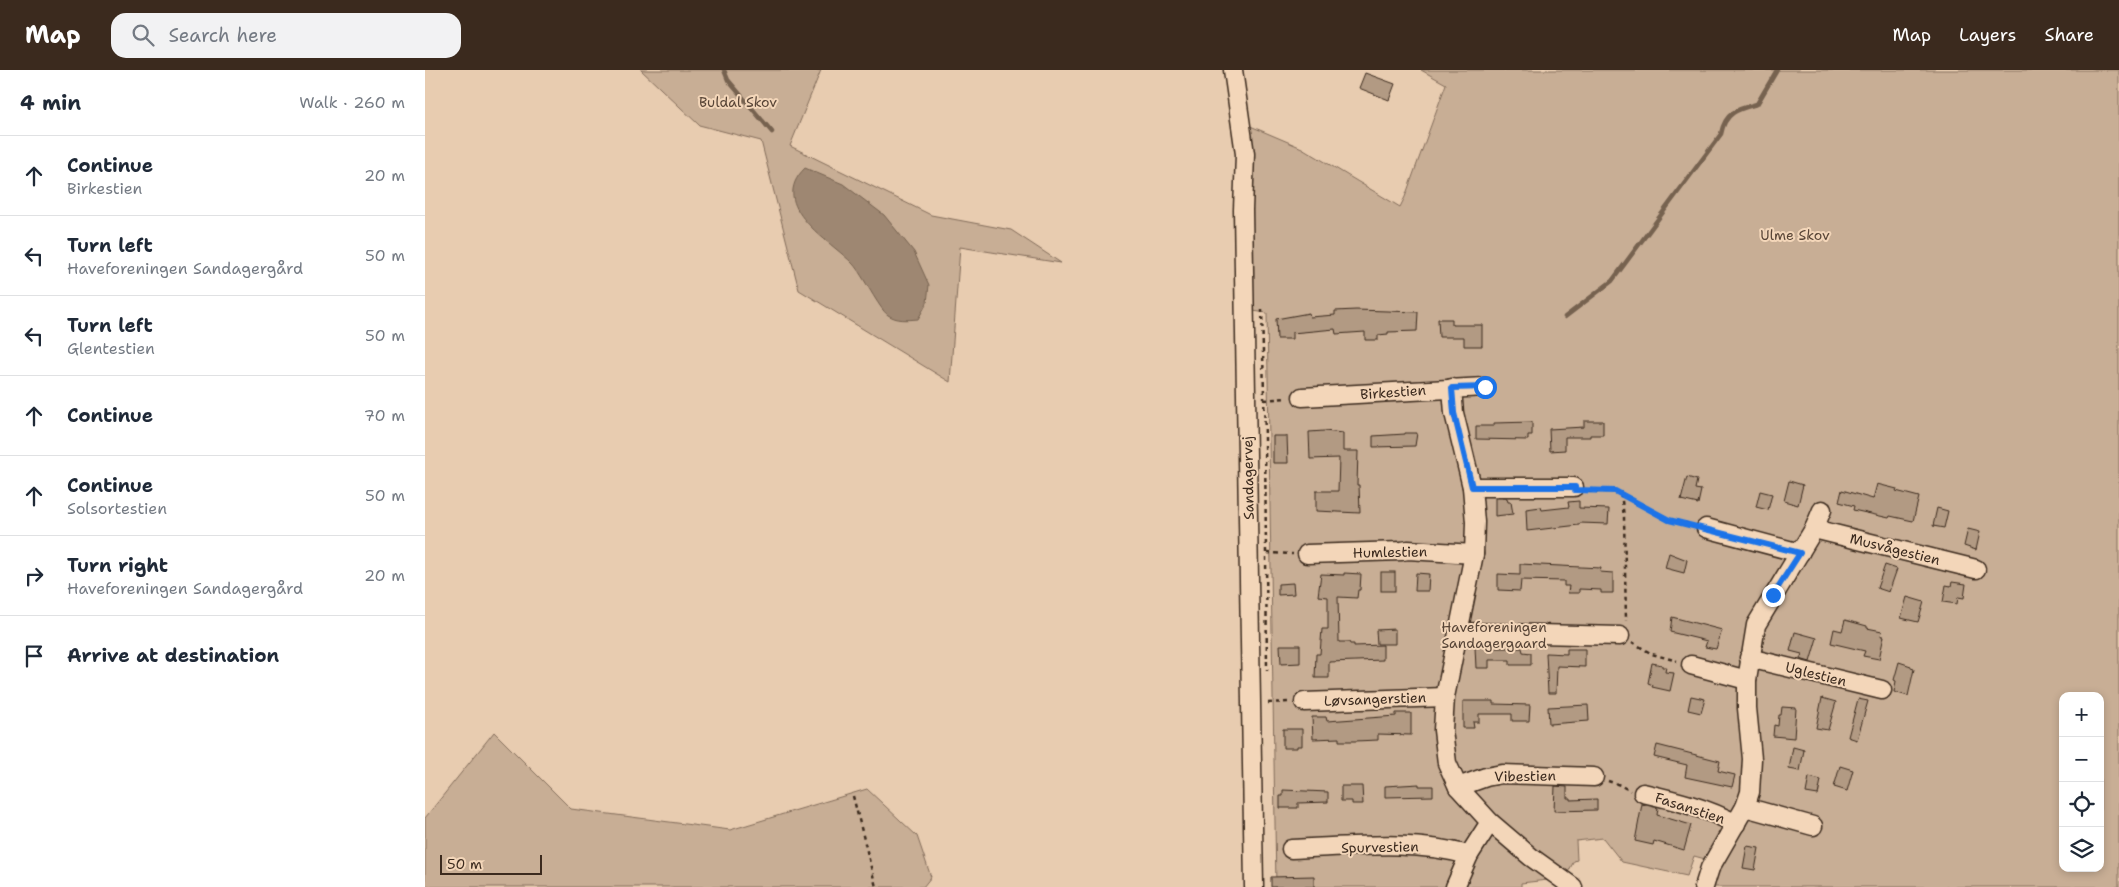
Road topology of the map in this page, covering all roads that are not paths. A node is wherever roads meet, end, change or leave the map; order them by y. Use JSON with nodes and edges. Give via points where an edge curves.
{"nodes":[{"id":1,"x":1233,"y":70,"type":"edge"},
{"id":2,"x":1485,"y":387,"type":"dead end"},
{"id":3,"x":1452,"y":388,"type":"junction"},
{"id":4,"x":1303,"y":398,"type":"road end"},
{"id":5,"x":1472,"y":487,"type":"junction"},
{"id":6,"x":1575,"y":487,"type":"road end"},
{"id":7,"x":1821,"y":510,"type":"dead end"},
{"id":8,"x":1706,"y":528,"type":"road end"},
{"id":9,"x":1814,"y":529,"type":"junction"},
{"id":10,"x":1800,"y":553,"type":"junction"},
{"id":11,"x":1307,"y":554,"type":"road end"},
{"id":12,"x":1474,"y":554,"type":"junction"},
{"id":13,"x":1976,"y":569,"type":"dead end"},
{"id":14,"x":1458,"y":632,"type":"junction"},
{"id":15,"x":1623,"y":637,"type":"road end"},
{"id":16,"x":1749,"y":658,"type":"junction"},
{"id":17,"x":1691,"y":665,"type":"road end"},
{"id":18,"x":1747,"y":680,"type":"junction"},
{"id":19,"x":1882,"y":690,"type":"dead end"},
{"id":20,"x":1445,"y":697,"type":"junction"},
{"id":21,"x":1304,"y":702,"type":"road end"},
{"id":22,"x":1594,"y":777,"type":"road end"},
{"id":23,"x":1458,"y":787,"type":"junction"},
{"id":24,"x":1643,"y":793,"type":"road end"},
{"id":25,"x":1745,"y":807,"type":"junction"},
{"id":26,"x":1490,"y":822,"type":"junction"},
{"id":27,"x":1736,"y":824,"type":"junction"},
{"id":28,"x":1813,"y":826,"type":"dead end"},
{"id":29,"x":1291,"y":849,"type":"dead end"},
{"id":30,"x":1469,"y":855,"type":"junction"},
{"id":31,"x":1254,"y":887,"type":"edge"},
{"id":32,"x":1455,"y":887,"type":"edge"},
{"id":33,"x":1573,"y":887,"type":"edge"},
{"id":34,"x":1704,"y":887,"type":"edge"}],
"edges":[{"from":1,"to":31,"type":"street","name":"Sandagervej","via":[[1245,154],[1243,220]]},
{"from":2,"to":3,"type":"street","name":"Birkestien"},
{"from":3,"to":4,"type":"street","name":"Birkestien"},
{"from":3,"to":5,"type":"street","via":[[1454,413]]},
{"from":5,"to":6,"type":"street"},
{"from":5,"to":12,"type":"street"},
{"from":7,"to":9,"type":"street"},
{"from":8,"to":10,"type":"street"},
{"from":9,"to":10,"type":"street"},
{"from":9,"to":13,"type":"street","name":"Musvågestien"},
{"from":10,"to":16,"type":"street","via":[[1756,625]]},
{"from":11,"to":12,"type":"street","name":"Humlestien","via":[[1408,550]]},
{"from":12,"to":14,"type":"street"},
{"from":14,"to":15,"type":"street"},
{"from":14,"to":20,"type":"street"},
{"from":16,"to":18,"type":"street"},
{"from":16,"to":19,"type":"street","name":"Uglestien"},
{"from":17,"to":18,"type":"street"},
{"from":18,"to":25,"type":"street","via":[[1752,778]]},
{"from":20,"to":21,"type":"street","name":"Løvsangerstien"},
{"from":20,"to":23,"type":"street","via":[[1443,730],[1447,763]]},
{"from":22,"to":23,"type":"street","name":"Vibestien","via":[[1502,774]]},
{"from":23,"to":26,"type":"street"},
{"from":24,"to":27,"type":"street","name":"Fasanstien","via":[[1713,813]]},
{"from":25,"to":27,"type":"street"},
{"from":25,"to":28,"type":"street"},
{"from":26,"to":30,"type":"street"},
{"from":26,"to":33,"type":"street"},
{"from":27,"to":34,"type":"street","via":[[1710,868]]},
{"from":29,"to":30,"type":"street","name":"Spurvestien","via":[[1417,845]]},
{"from":30,"to":32,"type":"street"}]}
